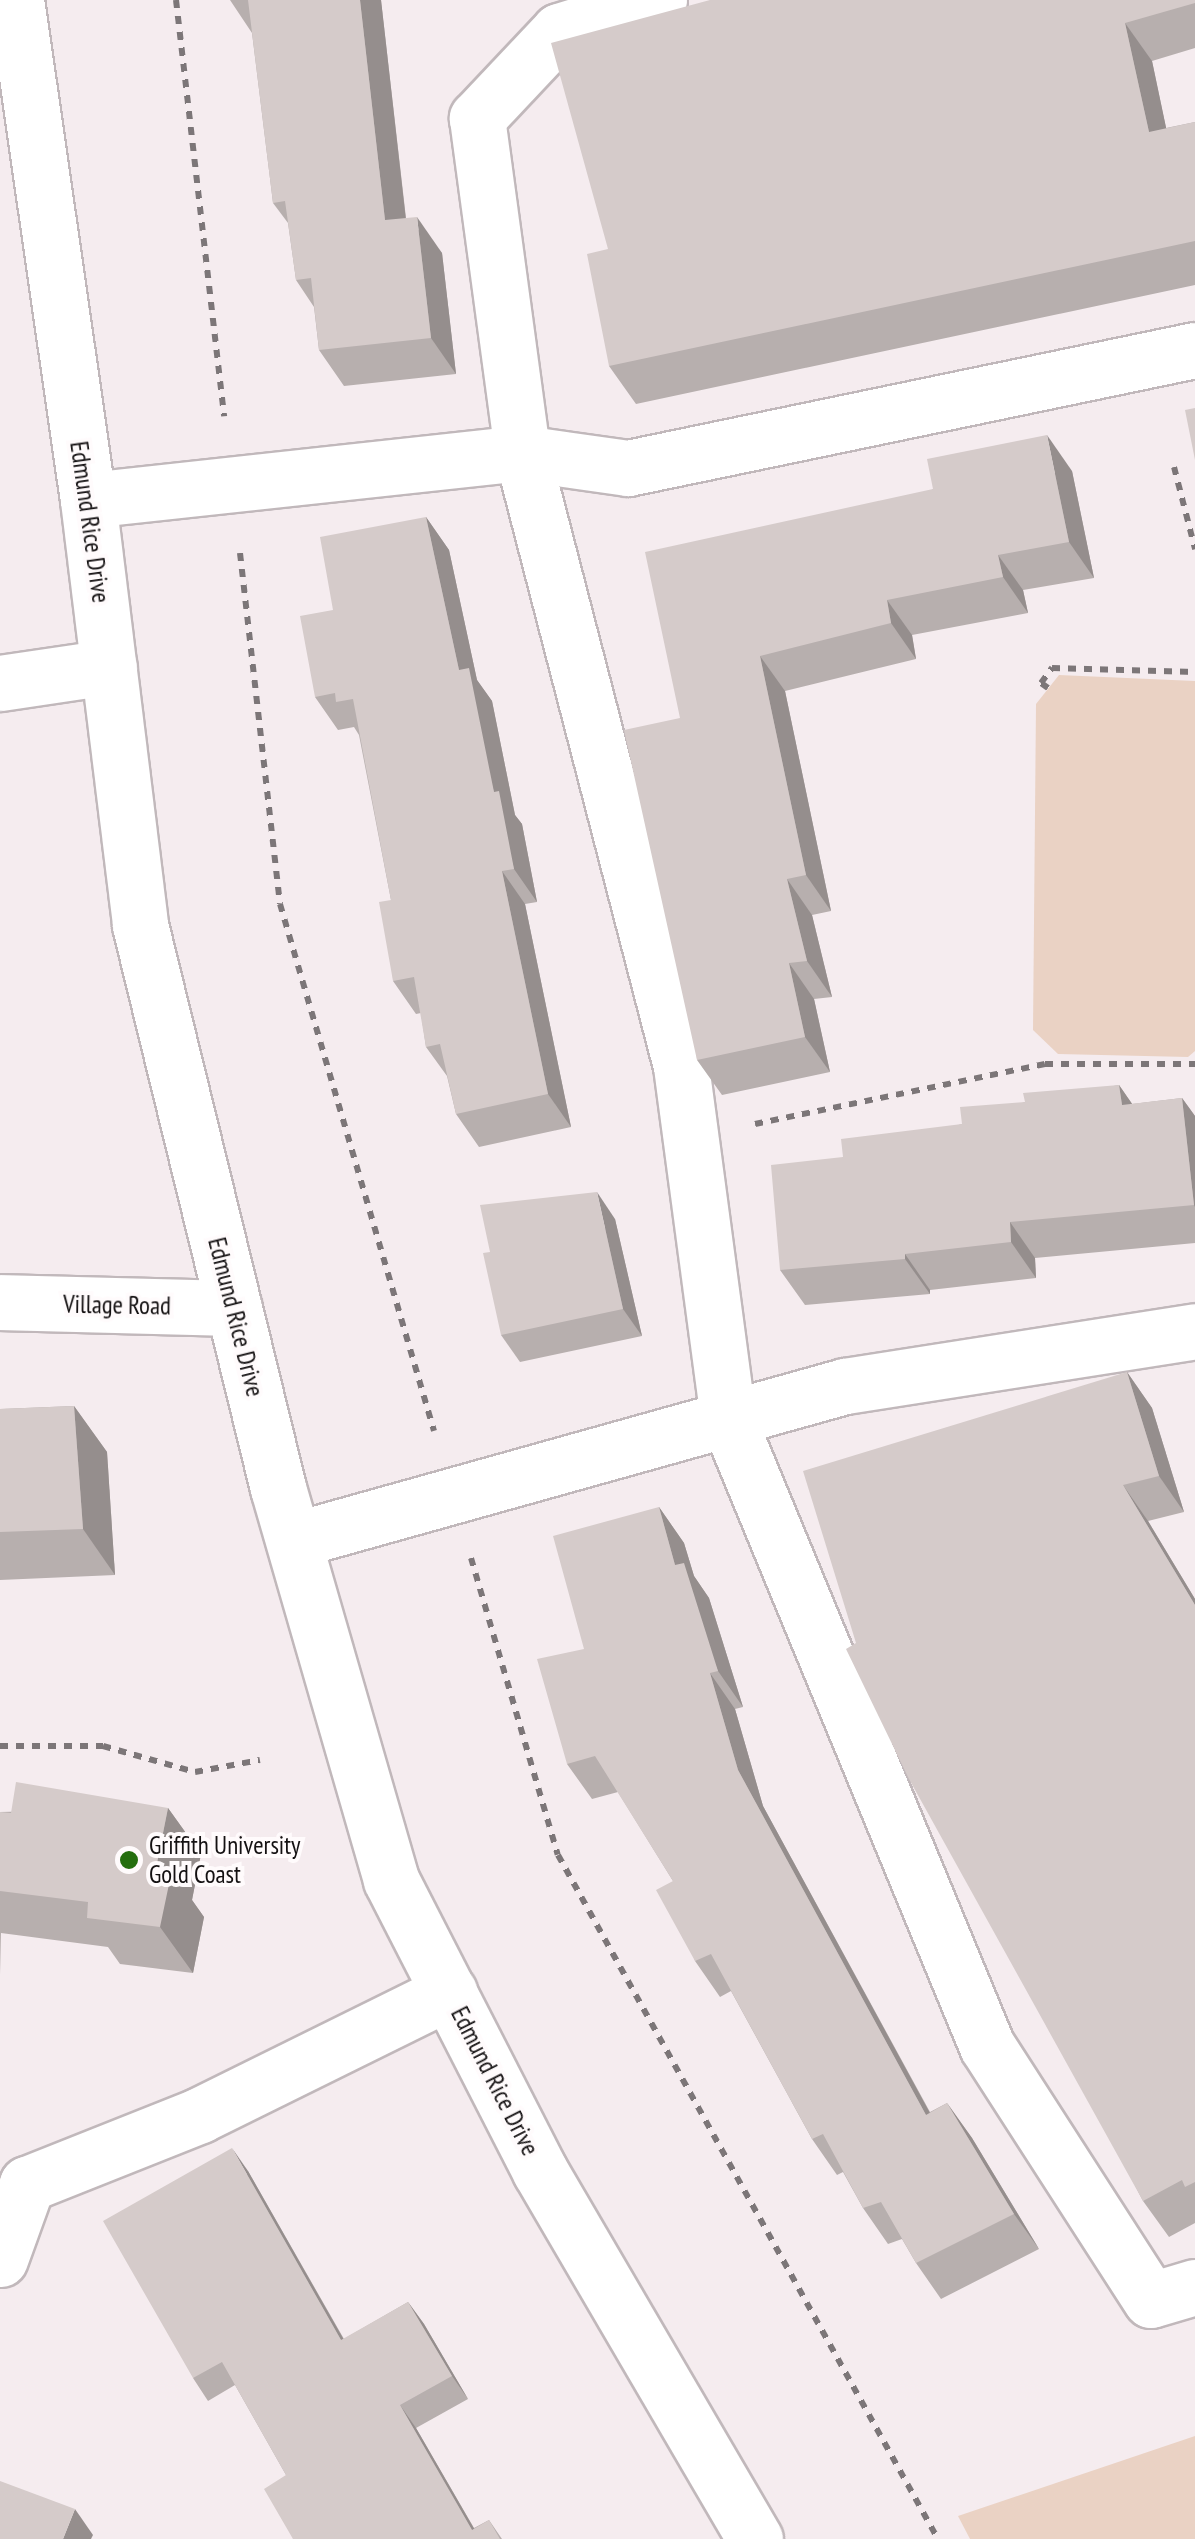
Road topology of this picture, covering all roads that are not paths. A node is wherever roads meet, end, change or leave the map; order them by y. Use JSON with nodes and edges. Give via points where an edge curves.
{"nodes":[{"id":1,"x":16,"y":0,"type":"edge"},
{"id":2,"x":659,"y":0,"type":"edge"},
{"id":3,"x":13,"y":62,"type":"edge"},
{"id":4,"x":1195,"y":350,"type":"edge"},
{"id":5,"x":522,"y":453,"type":"junction"},
{"id":6,"x":88,"y":500,"type":"junction"},
{"id":7,"x":110,"y":668,"type":"junction"},
{"id":8,"x":0,"y":683,"type":"edge"},
{"id":9,"x":0,"y":1302,"type":"edge"},
{"id":10,"x":234,"y":1308,"type":"junction"},
{"id":11,"x":1195,"y":1331,"type":"edge"},
{"id":12,"x":728,"y":1419,"type":"junction"},
{"id":13,"x":294,"y":1540,"type":"junction"},
{"id":14,"x":449,"y":1992,"type":"junction"},
{"id":15,"x":0,"y":2259,"type":"edge"},
{"id":16,"x":1195,"y":2287,"type":"edge"},
{"id":17,"x":755,"y":2539,"type":"edge"}],
"edges":[{"from":1,"to":3,"type":"street","name":"Edmund Rice Drive"},
{"from":2,"to":5,"type":"street","via":[[560,31],[477,118]]},
{"from":3,"to":6,"type":"street","name":"Edmund Rice Drive"},
{"from":4,"to":5,"type":"street","via":[[628,468]]},
{"from":5,"to":6,"type":"street"},
{"from":5,"to":12,"type":"street","via":[[681,1066]]},
{"from":6,"to":7,"type":"street","name":"Edmund Rice Drive"},
{"from":7,"to":8,"type":"street"},
{"from":7,"to":10,"type":"street","name":"Edmund Rice Drive","via":[[140,924]]},
{"from":9,"to":10,"type":"street","name":"Village Road"},
{"from":10,"to":13,"type":"street","name":"Edmund Rice Drive"},
{"from":11,"to":12,"type":"street","via":[[846,1386]]},
{"from":12,"to":13,"type":"street"},
{"from":12,"to":16,"type":"street","via":[[987,2046],[1152,2300]]},
{"from":13,"to":14,"type":"street","name":"Edmund Rice Drive","via":[[392,1880]]},
{"from":14,"to":15,"type":"street","via":[[200,2115],[27,2184]]},
{"from":14,"to":17,"type":"street","name":"Edmund Rice Drive","via":[[540,2171]]}]}
